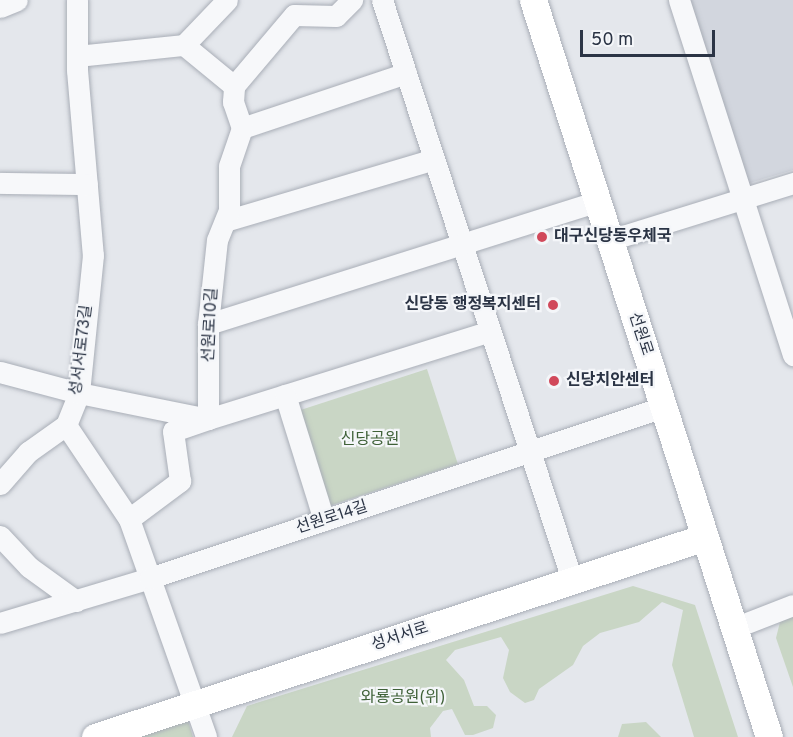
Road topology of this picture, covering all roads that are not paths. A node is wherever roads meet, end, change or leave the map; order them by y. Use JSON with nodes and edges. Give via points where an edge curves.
{"nodes":[{"id":1,"x":17,"y":0,"type":"edge"},
{"id":2,"x":77,"y":0,"type":"edge"},
{"id":3,"x":228,"y":0,"type":"edge"},
{"id":4,"x":352,"y":0,"type":"edge"},
{"id":5,"x":382,"y":0,"type":"edge"},
{"id":6,"x":533,"y":0,"type":"edge"},
{"id":7,"x":679,"y":0,"type":"edge"},
{"id":8,"x":0,"y":8,"type":"edge"},
{"id":9,"x":184,"y":45,"type":"junction"},
{"id":10,"x":77,"y":56,"type":"junction"},
{"id":11,"x":406,"y":73,"type":"junction"},
{"id":12,"x":234,"y":86,"type":"junction"},
{"id":13,"x":242,"y":128,"type":"junction"},
{"id":14,"x":434,"y":159,"type":"junction"},
{"id":15,"x":0,"y":183,"type":"edge"},
{"id":16,"x":793,"y":183,"type":"edge"},
{"id":17,"x":87,"y":184,"type":"junction"},
{"id":18,"x":743,"y":199,"type":"junction"},
{"id":19,"x":597,"y":201,"type":"junction"},
{"id":20,"x":225,"y":221,"type":"junction"},
{"id":21,"x":610,"y":240,"type":"junction"},
{"id":22,"x":462,"y":244,"type":"junction"},
{"id":23,"x":208,"y":324,"type":"junction"},
{"id":24,"x":490,"y":331,"type":"junction"},
{"id":25,"x":793,"y":355,"type":"edge"},
{"id":26,"x":0,"y":372,"type":"edge"},
{"id":27,"x":79,"y":393,"type":"junction"},
{"id":28,"x":285,"y":395,"type":"junction"},
{"id":29,"x":663,"y":407,"type":"junction"},
{"id":30,"x":208,"y":419,"type":"junction"},
{"id":31,"x":66,"y":425,"type":"junction"},
{"id":32,"x":530,"y":452,"type":"junction"},
{"id":33,"x":0,"y":484,"type":"edge"},
{"id":34,"x":129,"y":519,"type":"junction"},
{"id":35,"x":324,"y":520,"type":"junction"},
{"id":36,"x":0,"y":536,"type":"edge"},
{"id":37,"x":705,"y":537,"type":"junction"},
{"id":38,"x":150,"y":578,"type":"junction"},
{"id":39,"x":572,"y":580,"type":"junction"},
{"id":40,"x":76,"y":601,"type":"junction"},
{"id":41,"x":793,"y":605,"type":"edge"},
{"id":42,"x":0,"y":623,"type":"edge"},
{"id":43,"x":734,"y":628,"type":"junction"},
{"id":44,"x":195,"y":704,"type":"junction"},
{"id":45,"x":95,"y":737,"type":"edge"},
{"id":46,"x":206,"y":737,"type":"edge"},
{"id":47,"x":770,"y":737,"type":"edge"}],
"edges":[{"from":1,"to":8,"type":"street"},
{"from":2,"to":10,"type":"street","name":"성서서로73길"},
{"from":3,"to":9,"type":"street"},
{"from":4,"to":12,"type":"street","via":[[336,16],[294,15]]},
{"from":5,"to":11,"type":"street"},
{"from":6,"to":19,"type":"main road","name":"선원로"},
{"from":7,"to":18,"type":"street"},
{"from":9,"to":10,"type":"street"},
{"from":9,"to":12,"type":"street"},
{"from":10,"to":17,"type":"street","name":"성서서로73길"},
{"from":11,"to":13,"type":"street"},
{"from":11,"to":14,"type":"street"},
{"from":12,"to":13,"type":"street","via":[[233,102]]},
{"from":13,"to":20,"type":"street","name":"선원로10길","via":[[229,166],[229,212]]},
{"from":14,"to":20,"type":"street"},
{"from":14,"to":22,"type":"street"},
{"from":15,"to":17,"type":"street"},
{"from":16,"to":18,"type":"street"},
{"from":17,"to":27,"type":"street","name":"성서서로73길","via":[[93,255]]},
{"from":18,"to":21,"type":"street"},
{"from":18,"to":25,"type":"street"},
{"from":19,"to":21,"type":"main road","name":"선원로"},
{"from":19,"to":22,"type":"street"},
{"from":20,"to":23,"type":"street","name":"선원로10길","via":[[217,240]]},
{"from":21,"to":29,"type":"main road","name":"선원로"},
{"from":22,"to":23,"type":"street"},
{"from":22,"to":24,"type":"street"},
{"from":23,"to":30,"type":"street","name":"선원로10길"},
{"from":24,"to":28,"type":"street"},
{"from":24,"to":32,"type":"street"},
{"from":26,"to":27,"type":"street"},
{"from":27,"to":30,"type":"street"},
{"from":27,"to":31,"type":"street","name":"성서서로73길"},
{"from":28,"to":30,"type":"street"},
{"from":28,"to":35,"type":"street"},
{"from":29,"to":32,"type":"street","name":"선원로14길"},
{"from":29,"to":37,"type":"main road","name":"선원로"},
{"from":30,"to":34,"type":"street","via":[[173,431],[180,481]]},
{"from":31,"to":33,"type":"street","via":[[28,452]]},
{"from":31,"to":34,"type":"street"},
{"from":32,"to":35,"type":"street","name":"선원로14길"},
{"from":32,"to":39,"type":"street"},
{"from":34,"to":38,"type":"street"},
{"from":35,"to":38,"type":"street","name":"선원로14길"},
{"from":36,"to":40,"type":"street","via":[[29,567]]},
{"from":37,"to":39,"type":"main road","name":"성서서로"},
{"from":37,"to":43,"type":"main road","name":"선원로"},
{"from":38,"to":40,"type":"street","name":"선원로14길"},
{"from":38,"to":44,"type":"street"},
{"from":39,"to":44,"type":"main road","name":"성서서로"},
{"from":40,"to":42,"type":"street","name":"선원로14길"},
{"from":41,"to":43,"type":"street"},
{"from":43,"to":47,"type":"main road","name":"선원로"},
{"from":44,"to":45,"type":"main road","name":"성서서로"},
{"from":44,"to":46,"type":"street"}]}
